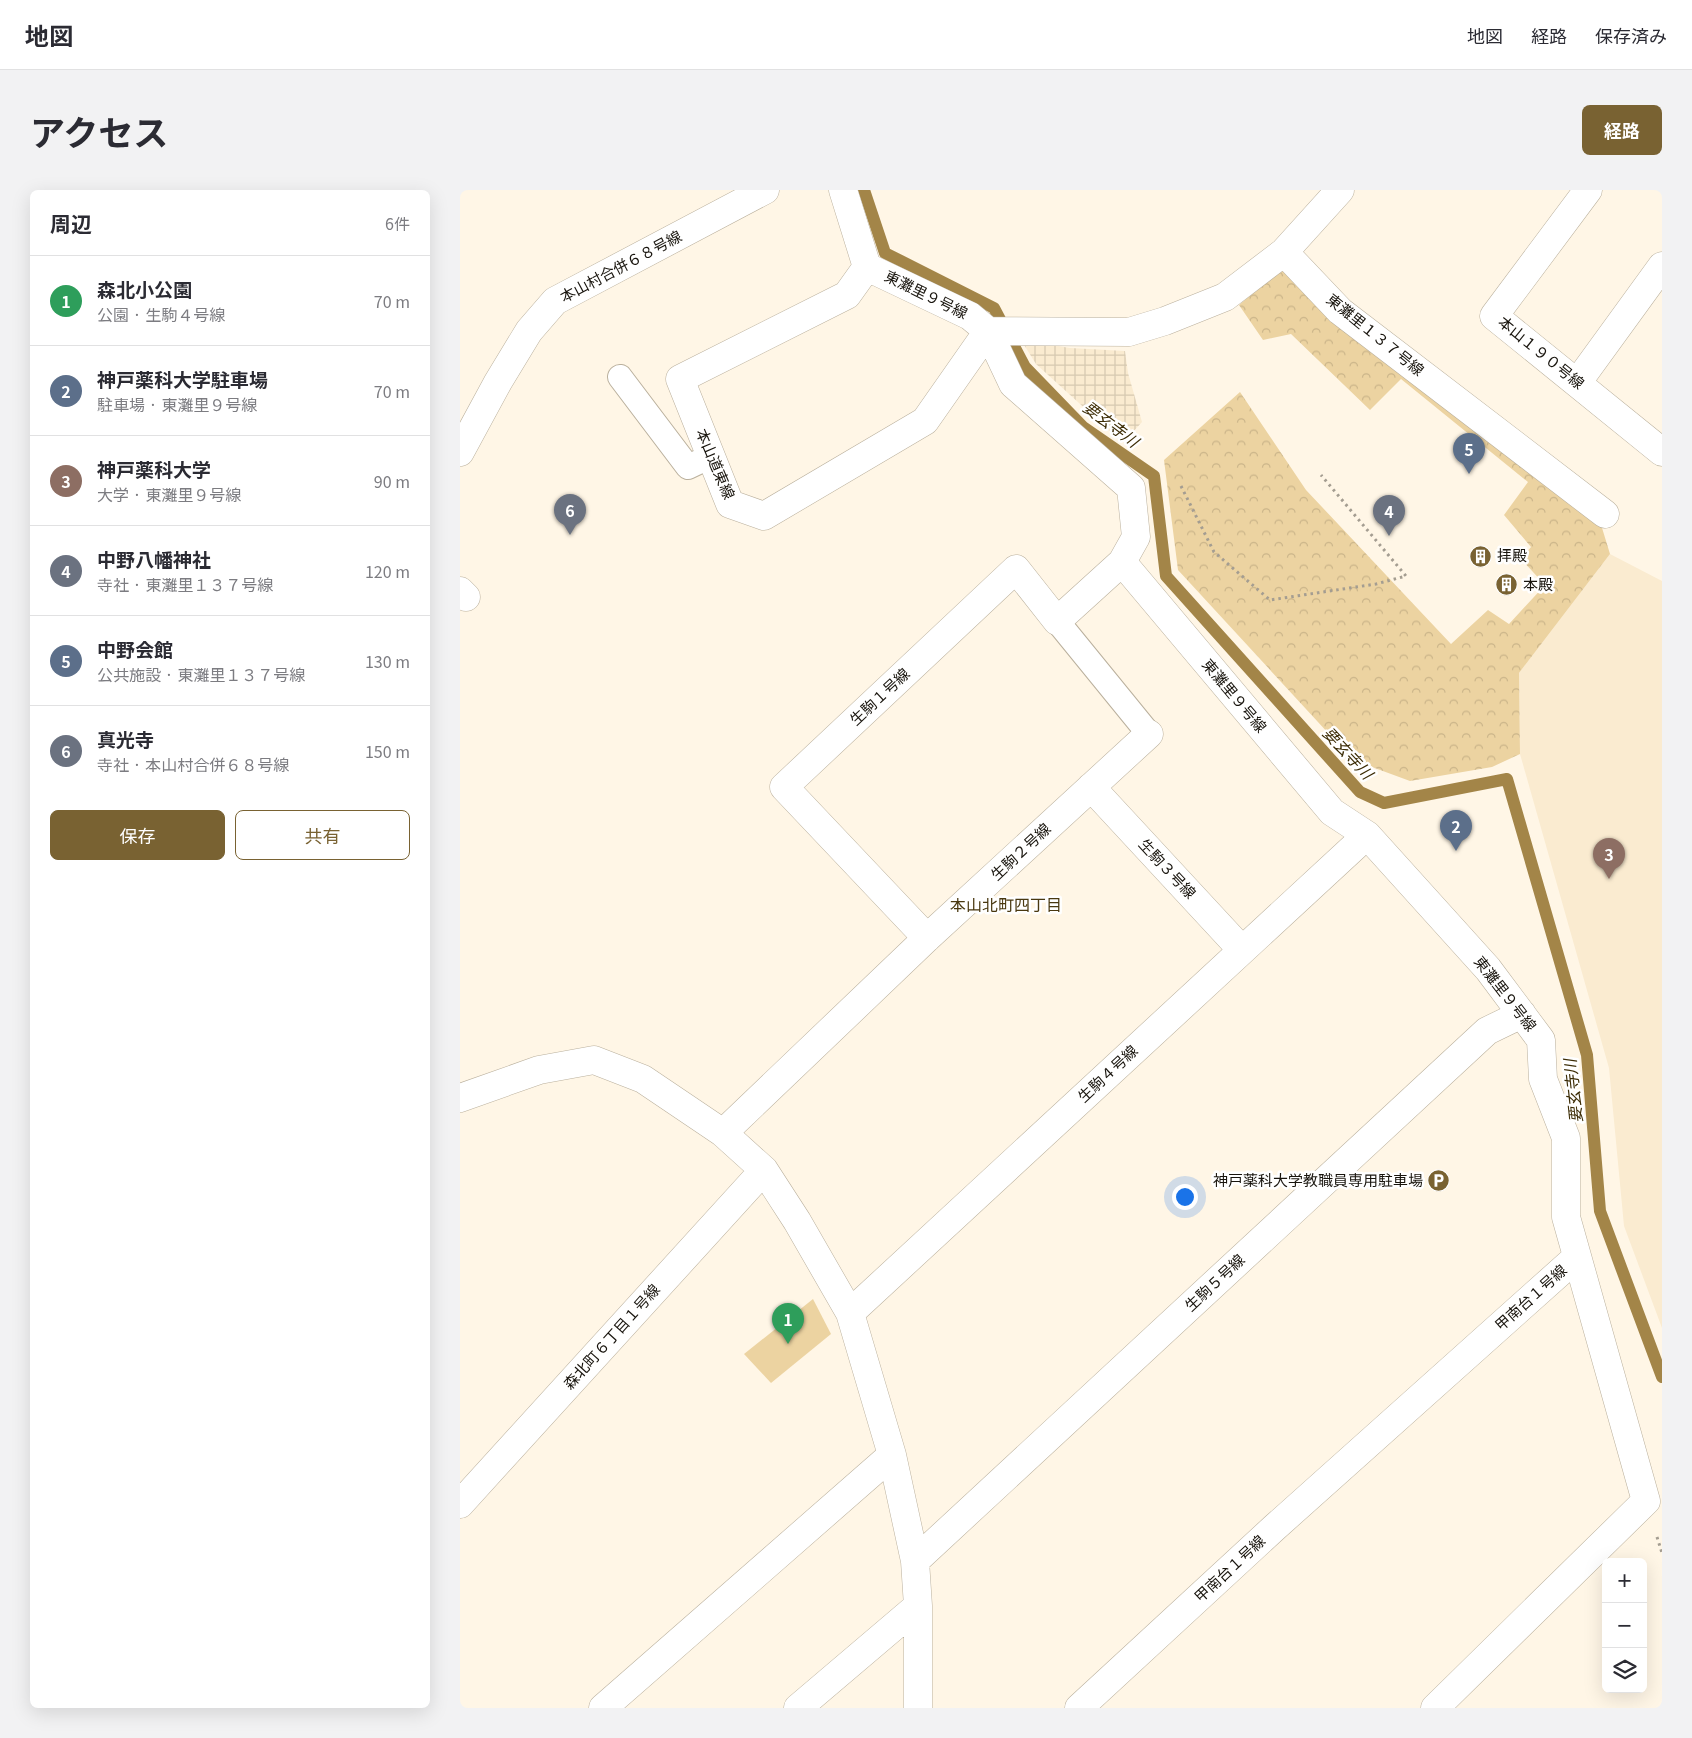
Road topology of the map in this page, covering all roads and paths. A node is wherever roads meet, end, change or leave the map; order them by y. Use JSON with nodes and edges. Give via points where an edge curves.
{"nodes":[{"id":1,"x":765,"y":190,"type":"edge"},
{"id":2,"x":843,"y":190,"type":"edge"},
{"id":3,"x":1340,"y":190,"type":"edge"},
{"id":4,"x":1588,"y":190,"type":"edge"},
{"id":5,"x":1284,"y":252,"type":"junction"},
{"id":6,"x":1662,"y":266,"type":"edge"},
{"id":7,"x":867,"y":267,"type":"junction"},
{"id":8,"x":1003,"y":331,"type":"junction"},
{"id":9,"x":620,"y":377,"type":"dead end"},
{"id":10,"x":1577,"y":383,"type":"junction"},
{"id":11,"x":460,"y":452,"type":"edge"},
{"id":12,"x":1662,"y":452,"type":"edge"},
{"id":13,"x":710,"y":456,"type":"junction"},
{"id":14,"x":1321,"y":475,"type":"dead end"},
{"id":15,"x":1181,"y":486,"type":"dead end"},
{"id":16,"x":1605,"y":514,"type":"dead end"},
{"id":17,"x":1122,"y":562,"type":"junction"},
{"id":18,"x":1057,"y":621,"type":"junction"},
{"id":19,"x":1149,"y":734,"type":"joint"},
{"id":20,"x":1091,"y":787,"type":"junction"},
{"id":21,"x":1367,"y":835,"type":"junction"},
{"id":22,"x":927,"y":938,"type":"junction"},
{"id":23,"x":1242,"y":950,"type":"junction"},
{"id":24,"x":1522,"y":1014,"type":"junction"},
{"id":25,"x":460,"y":1098,"type":"edge"},
{"id":26,"x":723,"y":1133,"type":"junction"},
{"id":27,"x":764,"y":1170,"type":"junction"},
{"id":28,"x":1577,"y":1257,"type":"junction"},
{"id":29,"x":850,"y":1313,"type":"junction"},
{"id":30,"x":892,"y":1454,"type":"junction"},
{"id":31,"x":460,"y":1504,"type":"edge"},
{"id":32,"x":915,"y":1561,"type":"junction"},
{"id":33,"x":918,"y":1606,"type":"junction"},
{"id":34,"x":603,"y":1708,"type":"edge"},
{"id":35,"x":798,"y":1708,"type":"edge"},
{"id":36,"x":918,"y":1708,"type":"edge"},
{"id":37,"x":1079,"y":1708,"type":"edge"},
{"id":38,"x":1435,"y":1708,"type":"edge"}],
"edges":[{"from":1,"to":11,"type":"street","name":"本山村合併６８号線","via":[[555,301],[529,331]]},
{"from":2,"to":7,"type":"street","name":"東灘里９号線"},
{"from":3,"to":5,"type":"street"},
{"from":4,"to":10,"type":"street","name":"本山１９０号線","via":[[1494,316]]},
{"from":5,"to":8,"type":"street","via":[[1224,297],[1129,332]]},
{"from":5,"to":16,"type":"street","name":"東灘里１３７号線","via":[[1340,311]]},
{"from":6,"to":10,"type":"street"},
{"from":7,"to":8,"type":"street","name":"東灘里９号線"},
{"from":7,"to":13,"type":"street","name":"本山道東線","via":[[847,295],[680,379]]},
{"from":8,"to":13,"type":"street","name":"本山道東線","via":[[925,421],[764,516],[730,504]]},
{"from":8,"to":17,"type":"street","name":"東灘里９号線","via":[[1013,384],[1131,488],[1136,537]]},
{"from":9,"to":13,"type":"lane","via":[[688,467]]},
{"from":10,"to":12,"type":"street","name":"本山１９０号線"},
{"from":14,"to":15,"type":"path","via":[[1406,576],[1376,584],[1270,600],[1214,552]]},
{"from":17,"to":18,"type":"street"},
{"from":17,"to":21,"type":"street","name":"東灘里９号線","via":[[1332,812]]},
{"from":18,"to":19,"type":"lane","name":"生駒２号線"},
{"from":18,"to":22,"type":"street","name":"生駒１号線","via":[[1016,569],[784,787]]},
{"from":19,"to":20,"type":"street","name":"生駒２号線"},
{"from":20,"to":22,"type":"street","name":"生駒２号線"},
{"from":20,"to":23,"type":"street","name":"生駒３号線"},
{"from":21,"to":23,"type":"street","name":"生駒４号線"},
{"from":21,"to":24,"type":"street","name":"東灘里９号線","via":[[1488,969]]},
{"from":22,"to":26,"type":"street","name":"生駒２号線"},
{"from":23,"to":29,"type":"street","name":"生駒４号線"},
{"from":24,"to":28,"type":"street","name":"東灘里９号線","via":[[1541,1040],[1543,1079],[1566,1138],[1566,1217]]},
{"from":24,"to":32,"type":"street","name":"生駒５号線","via":[[1487,1031]]},
{"from":25,"to":26,"type":"street","via":[[538,1070],[594,1060],[643,1078]]},
{"from":26,"to":27,"type":"street"},
{"from":27,"to":29,"type":"street"},
{"from":27,"to":31,"type":"street","name":"森北町６丁目１号線"},
{"from":28,"to":37,"type":"street","name":"甲南台１号線","via":[[1274,1528]]},
{"from":28,"to":38,"type":"street","name":"甲南台１号線","via":[[1646,1501]]},
{"from":29,"to":30,"type":"street"},
{"from":30,"to":32,"type":"street"},
{"from":30,"to":34,"type":"street"},
{"from":32,"to":33,"type":"street"},
{"from":33,"to":35,"type":"street"},
{"from":33,"to":36,"type":"street"}]}
